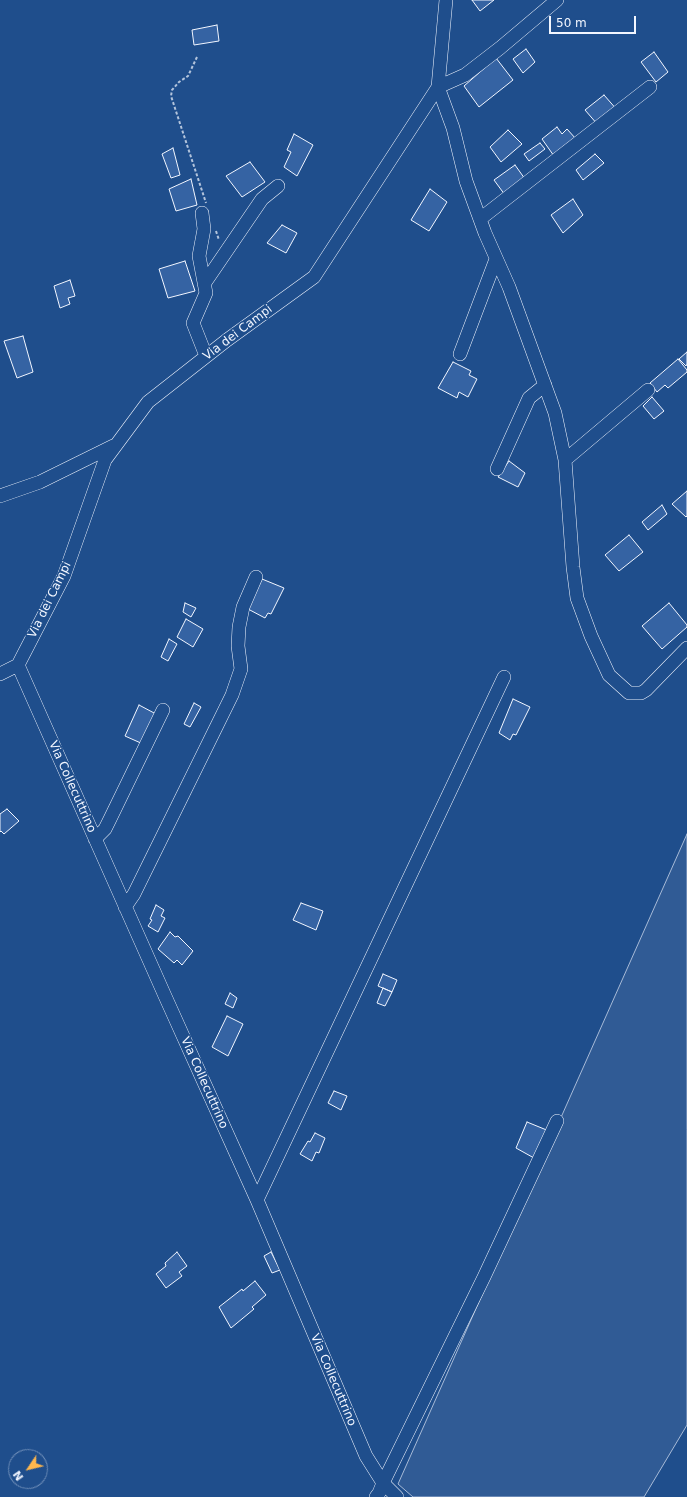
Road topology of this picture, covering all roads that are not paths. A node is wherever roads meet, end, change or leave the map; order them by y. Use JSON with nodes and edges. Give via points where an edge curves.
{"nodes":[{"id":1,"x":446,"y":0,"type":"edge"},
{"id":2,"x":557,"y":0,"type":"edge"},
{"id":3,"x":438,"y":87,"type":"junction"},
{"id":4,"x":650,"y":87,"type":"dead end"},
{"id":5,"x":278,"y":186,"type":"dead end"},
{"id":6,"x":205,"y":211,"type":"road end"},
{"id":7,"x":480,"y":219,"type":"junction"},
{"id":8,"x":496,"y":259,"type":"junction"},
{"id":9,"x":204,"y":284,"type":"junction"},
{"id":10,"x":460,"y":354,"type":"dead end"},
{"id":11,"x":206,"y":356,"type":"junction"},
{"id":12,"x":545,"y":385,"type":"junction"},
{"id":13,"x":648,"y":390,"type":"dead end"},
{"id":14,"x":117,"y":444,"type":"junction"},
{"id":15,"x":565,"y":460,"type":"junction"},
{"id":16,"x":497,"y":469,"type":"dead end"},
{"id":17,"x":0,"y":496,"type":"edge"},
{"id":18,"x":256,"y":577,"type":"dead end"},
{"id":19,"x":687,"y":648,"type":"edge"},
{"id":20,"x":18,"y":665,"type":"junction"},
{"id":21,"x":0,"y":674,"type":"edge"},
{"id":22,"x":504,"y":678,"type":"dead end"},
{"id":23,"x":163,"y":710,"type":"dead end"},
{"id":24,"x":95,"y":839,"type":"junction"},
{"id":25,"x":125,"y":907,"type":"junction"},
{"id":26,"x":557,"y":1121,"type":"dead end"},
{"id":27,"x":257,"y":1200,"type":"junction"},
{"id":28,"x":383,"y":1483,"type":"junction"},
{"id":29,"x":376,"y":1497,"type":"edge"},
{"id":30,"x":397,"y":1497,"type":"edge"}],
"edges":[{"from":1,"to":3,"type":"street","name":"Via dei Campi"},
{"from":2,"to":3,"type":"street","via":[[465,75]]},
{"from":3,"to":7,"type":"street"},
{"from":3,"to":11,"type":"street","name":"Via dei Campi","via":[[314,277]]},
{"from":4,"to":7,"type":"street"},
{"from":5,"to":9,"type":"street","via":[[262,199]]},
{"from":6,"to":9,"type":"street","via":[[199,256]]},
{"from":7,"to":8,"type":"street"},
{"from":8,"to":10,"type":"street"},
{"from":8,"to":12,"type":"street"},
{"from":9,"to":11,"type":"street","via":[[206,293],[193,324]]},
{"from":11,"to":14,"type":"street","name":"Via dei Campi","via":[[148,402]]},
{"from":12,"to":15,"type":"street","via":[[555,413]]},
{"from":12,"to":16,"type":"street","via":[[529,398]]},
{"from":13,"to":15,"type":"street"},
{"from":14,"to":17,"type":"street","via":[[40,482]]},
{"from":14,"to":20,"type":"street","name":"Via dei Campi","via":[[105,460],[64,576]]},
{"from":15,"to":19,"type":"street","via":[[577,598],[609,675],[629,693],[640,693]]},
{"from":18,"to":25,"type":"street","via":[[243,607],[238,646],[241,669],[232,695],[134,894]]},
{"from":20,"to":21,"type":"street"},
{"from":20,"to":24,"type":"street","name":"Via Collecuttrino"},
{"from":22,"to":27,"type":"street"},
{"from":23,"to":24,"type":"street","via":[[105,829]]},
{"from":24,"to":25,"type":"street","name":"Via Collecuttrino"},
{"from":25,"to":27,"type":"street","name":"Via Collecuttrino"},
{"from":26,"to":28,"type":"street"},
{"from":27,"to":28,"type":"street","name":"Via Collecuttrino","via":[[366,1456]]},
{"from":28,"to":29,"type":"street"},
{"from":28,"to":30,"type":"street","name":"Via Collecuttrino"}]}
